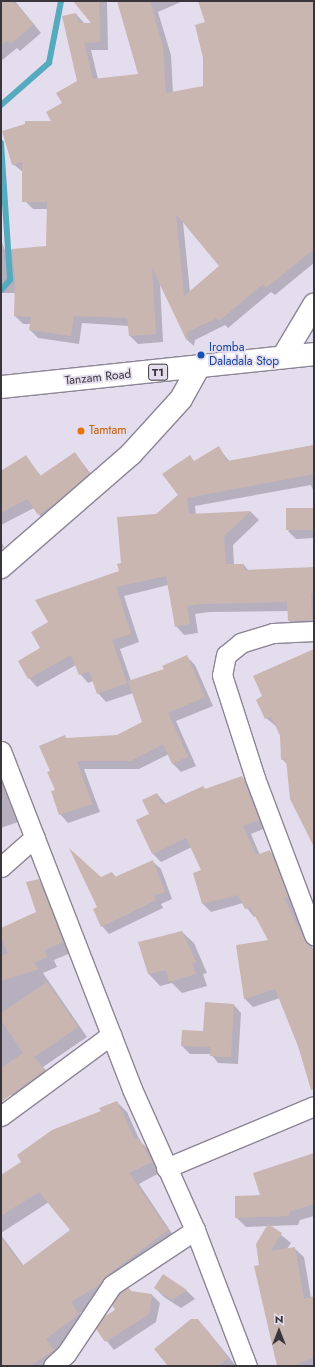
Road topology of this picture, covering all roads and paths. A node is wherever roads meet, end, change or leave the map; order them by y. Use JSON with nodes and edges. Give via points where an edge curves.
{"nodes":[{"id":1,"x":314,"y":305,"type":"edge"},
{"id":2,"x":314,"y":354,"type":"edge"},
{"id":3,"x":283,"y":357,"type":"junction"},
{"id":4,"x":198,"y":368,"type":"junction"},
{"id":5,"x":1,"y":388,"type":"edge"},
{"id":6,"x":1,"y":567,"type":"edge"},
{"id":7,"x":314,"y":631,"type":"edge"},
{"id":8,"x":1,"y":751,"type":"edge"},
{"id":9,"x":35,"y":837,"type":"junction"},
{"id":10,"x":1,"y":867,"type":"edge"},
{"id":11,"x":314,"y":935,"type":"edge"},
{"id":12,"x":112,"y":1035,"type":"junction"},
{"id":13,"x":314,"y":1106,"type":"edge"},
{"id":14,"x":1,"y":1116,"type":"edge"},
{"id":15,"x":166,"y":1168,"type":"junction"},
{"id":16,"x":195,"y":1230,"type":"junction"},
{"id":17,"x":53,"y":1366,"type":"edge"},
{"id":18,"x":247,"y":1366,"type":"edge"}],
"edges":[{"from":1,"to":3,"type":"main road"},
{"from":2,"to":3,"type":"main road","name":"Tanzam Road","number":"T1"},
{"from":3,"to":4,"type":"main road","name":"Tanzam Road","number":"T1"},
{"from":4,"to":5,"type":"main road","name":"Tanzam Road","number":"T1"},
{"from":4,"to":6,"type":"main road","via":[[181,399],[131,454]]},
{"from":7,"to":11,"type":"street","via":[[273,633],[241,643],[226,655],[222,675],[255,778]]},
{"from":8,"to":9,"type":"street"},
{"from":9,"to":10,"type":"street"},
{"from":9,"to":12,"type":"street"},
{"from":12,"to":14,"type":"street"},
{"from":12,"to":15,"type":"street"},
{"from":13,"to":15,"type":"street"},
{"from":15,"to":16,"type":"street"},
{"from":16,"to":17,"type":"street","via":[[112,1285],[66,1354]]},
{"from":16,"to":18,"type":"street"}]}
